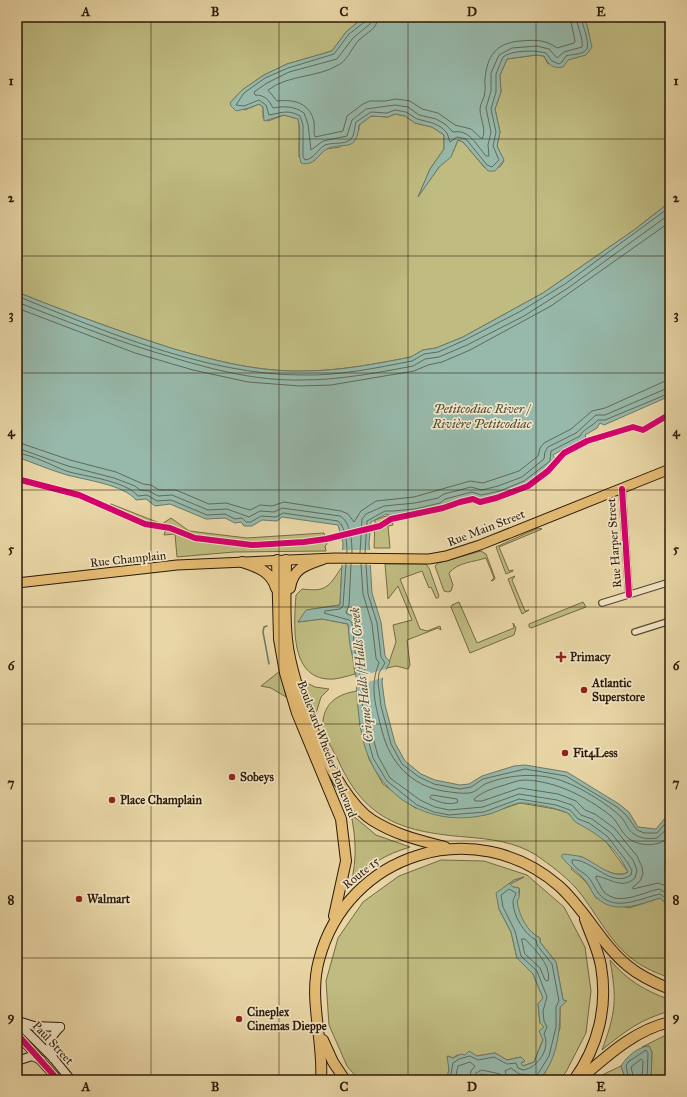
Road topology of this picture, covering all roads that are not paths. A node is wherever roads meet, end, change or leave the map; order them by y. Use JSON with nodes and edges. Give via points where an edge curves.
{"nodes":[{"id":1,"x":670,"y":470,"type":"edge"},
{"id":2,"x":622,"y":489,"type":"junction"},
{"id":3,"x":323,"y":559,"type":"junction"},
{"id":4,"x":282,"y":560,"type":"junction"},
{"id":5,"x":242,"y":562,"type":"junction"},
{"id":6,"x":670,"y":582,"type":"edge"},
{"id":7,"x":17,"y":583,"type":"edge"},
{"id":8,"x":278,"y":594,"type":"junction"},
{"id":9,"x":629,"y":595,"type":"junction"},
{"id":10,"x":602,"y":603,"type":"dead end"},
{"id":11,"x":285,"y":616,"type":"junction"},
{"id":12,"x":670,"y":621,"type":"edge"},
{"id":13,"x":635,"y":632,"type":"dead end"},
{"id":14,"x":453,"y":849,"type":"junction"},
{"id":15,"x":581,"y":909,"type":"junction"},
{"id":16,"x":333,"y":922,"type":"junction"},
{"id":17,"x":670,"y":989,"type":"edge"},
{"id":18,"x":17,"y":1021,"type":"edge"},
{"id":19,"x":670,"y":1022,"type":"edge"},
{"id":20,"x":318,"y":1025,"type":"junction"},
{"id":21,"x":17,"y":1034,"type":"edge"},
{"id":22,"x":35,"y":1039,"type":"junction"},
{"id":23,"x":28,"y":1046,"type":"junction"},
{"id":24,"x":17,"y":1057,"type":"edge"},
{"id":25,"x":53,"y":1058,"type":"junction"},
{"id":26,"x":17,"y":1061,"type":"edge"},
{"id":27,"x":43,"y":1061,"type":"junction"},
{"id":28,"x":58,"y":1080,"type":"edge"},
{"id":29,"x":71,"y":1080,"type":"edge"},
{"id":30,"x":321,"y":1080,"type":"edge"},
{"id":31,"x":345,"y":1080,"type":"edge"},
{"id":32,"x":574,"y":1080,"type":"edge"},
{"id":33,"x":579,"y":1080,"type":"edge"}],
"edges":[{"from":1,"to":2,"type":"main road","name":"Rue Main Street"},
{"from":2,"to":3,"type":"main road","name":"Rue Main Street","via":[[446,556],[430,559]]},
{"from":2,"to":9,"type":"street","name":"Rue Harper Street"},
{"from":3,"to":4,"type":"main road","name":"Rue Main Street"},
{"from":3,"to":11,"type":"highway","via":[[301,566],[294,574]]},
{"from":4,"to":5,"type":"main road","name":"Rue Champlain"},
{"from":4,"to":8,"type":"highway","name":"Boulevard Wheeler Boulevard"},
{"from":4,"to":11,"type":"highway","name":"Boulevard Wheeler Boulevard"},
{"from":5,"to":7,"type":"main road","name":"Rue Champlain","via":[[177,565]]},
{"from":5,"to":8,"type":"highway","via":[[265,570],[274,579]]},
{"from":6,"to":9,"type":"street"},
{"from":8,"to":16,"type":"highway","name":"Boulevard Wheeler Boulevard","via":[[279,639],[285,674],[297,713],[341,819],[346,861]]},
{"from":9,"to":10,"type":"street"},
{"from":11,"to":14,"type":"highway","name":"Boulevard Wheeler Boulevard","via":[[291,662],[308,721],[348,797],[370,819],[404,837]]},
{"from":12,"to":13,"type":"street"},
{"from":14,"to":15,"type":"highway","name":"Route 15","via":[[486,852],[518,861],[559,886]]},
{"from":14,"to":16,"type":"highway","name":"Route 15","via":[[432,851],[393,865],[359,889]]},
{"from":15,"to":17,"type":"highway","via":[[628,966],[652,982]]},
{"from":15,"to":32,"type":"highway","via":[[601,965],[603,1001],[590,1054]]},
{"from":16,"to":20,"type":"highway","name":"Route 15","via":[[322,948],[315,983]]},
{"from":18,"to":22,"type":"main road","name":"Paul Street"},
{"from":18,"to":25,"type":"main road","via":[[34,1026],[60,1028],[50,1037]]},
{"from":19,"to":33,"type":"highway","via":[[642,1033],[614,1050]]},
{"from":20,"to":30,"type":"highway","name":"Route 15"},
{"from":20,"to":31,"type":"highway","via":[[324,1044]]},
{"from":21,"to":23,"type":"main road","name":"Paul Street"},
{"from":22,"to":23,"type":"main road"},
{"from":22,"to":25,"type":"main road","name":"Paul Street"},
{"from":23,"to":24,"type":"main road"},
{"from":23,"to":27,"type":"main road","name":"Paul Street"},
{"from":25,"to":29,"type":"main road","name":"Paul Street"},
{"from":26,"to":27,"type":"main road","via":[[32,1056]]},
{"from":27,"to":28,"type":"main road","name":"Paul Street"}]}
